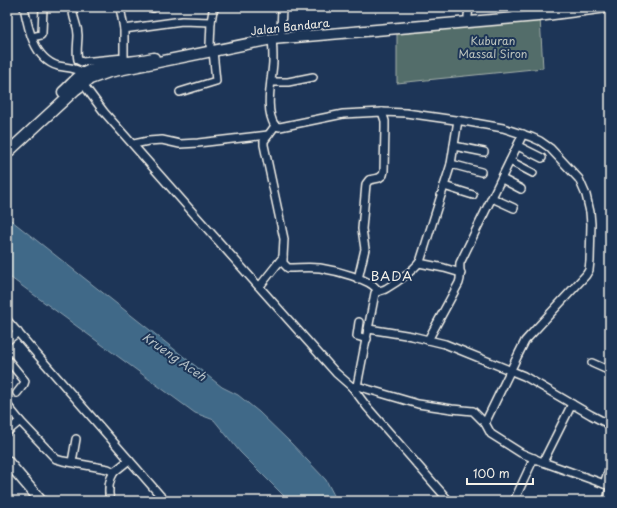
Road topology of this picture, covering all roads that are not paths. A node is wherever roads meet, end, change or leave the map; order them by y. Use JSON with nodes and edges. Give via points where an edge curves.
{"nodes":[{"id":1,"x":24,"y":7,"type":"edge"},
{"id":2,"x":43,"y":7,"type":"edge"},
{"id":3,"x":73,"y":7,"type":"edge"},
{"id":4,"x":120,"y":7,"type":"edge"},
{"id":5,"x":216,"y":7,"type":"edge"},
{"id":6,"x":282,"y":7,"type":"edge"},
{"id":7,"x":559,"y":7,"type":"edge"},
{"id":8,"x":607,"y":7,"type":"edge"},
{"id":9,"x":468,"y":11,"type":"edge"},
{"id":10,"x":211,"y":22,"type":"junction"},
{"id":11,"x":124,"y":29,"type":"junction"},
{"id":12,"x":281,"y":32,"type":"junction"},
{"id":13,"x":32,"y":37,"type":"junction"},
{"id":14,"x":272,"y":39,"type":"junction"},
{"id":15,"x":211,"y":48,"type":"junction"},
{"id":16,"x":125,"y":60,"type":"junction"},
{"id":17,"x":151,"y":62,"type":"junction"},
{"id":18,"x":80,"y":68,"type":"junction"},
{"id":19,"x":313,"y":77,"type":"dead end"},
{"id":20,"x":271,"y":82,"type":"junction"},
{"id":21,"x":76,"y":86,"type":"junction"},
{"id":22,"x":180,"y":92,"type":"dead end"},
{"id":23,"x":382,"y":112,"type":"junction"},
{"id":24,"x":458,"y":120,"type":"junction"},
{"id":25,"x":275,"y":126,"type":"junction"},
{"id":26,"x":523,"y":134,"type":"junction"},
{"id":27,"x":268,"y":136,"type":"junction"},
{"id":28,"x":7,"y":143,"type":"edge"},
{"id":29,"x":134,"y":144,"type":"junction"},
{"id":30,"x":454,"y":146,"type":"junction"},
{"id":31,"x":518,"y":146,"type":"junction"},
{"id":32,"x":484,"y":152,"type":"dead end"},
{"id":33,"x":7,"y":153,"type":"edge"},
{"id":34,"x":542,"y":158,"type":"dead end"},
{"id":35,"x":510,"y":161,"type":"junction"},
{"id":36,"x":451,"y":164,"type":"junction"},
{"id":37,"x":481,"y":172,"type":"dead end"},
{"id":38,"x":533,"y":173,"type":"dead end"},
{"id":39,"x":502,"y":179,"type":"junction"},
{"id":40,"x":444,"y":186,"type":"junction"},
{"id":41,"x":521,"y":189,"type":"dead end"},
{"id":42,"x":473,"y":195,"type":"dead end"},
{"id":43,"x":492,"y":198,"type":"junction"},
{"id":44,"x":514,"y":208,"type":"dead end"},
{"id":45,"x":284,"y":257,"type":"junction"},
{"id":46,"x":419,"y":264,"type":"junction"},
{"id":47,"x":461,"y":272,"type":"junction"},
{"id":48,"x":358,"y":279,"type":"junction"},
{"id":49,"x":260,"y":286,"type":"junction"},
{"id":50,"x":378,"y":291,"type":"junction"},
{"id":51,"x":7,"y":320,"type":"edge"},
{"id":52,"x":360,"y":322,"type":"dead end"},
{"id":53,"x":369,"y":329,"type":"junction"},
{"id":54,"x":18,"y":332,"type":"junction"},
{"id":55,"x":367,"y":339,"type":"junction"},
{"id":56,"x":428,"y":340,"type":"junction"},
{"id":57,"x":7,"y":341,"type":"edge"},
{"id":58,"x":7,"y":359,"type":"edge"},
{"id":59,"x":592,"y":363,"type":"dead end"},
{"id":60,"x":510,"y":370,"type":"junction"},
{"id":61,"x":610,"y":371,"type":"edge"},
{"id":62,"x":354,"y":387,"type":"junction"},
{"id":63,"x":17,"y":393,"type":"dead end"},
{"id":64,"x":572,"y":404,"type":"junction"},
{"id":65,"x":7,"y":405,"type":"edge"},
{"id":66,"x":20,"y":421,"type":"junction"},
{"id":67,"x":485,"y":423,"type":"junction"},
{"id":68,"x":610,"y":425,"type":"edge"},
{"id":69,"x":7,"y":432,"type":"edge"},
{"id":70,"x":76,"y":439,"type":"dead end"},
{"id":71,"x":534,"y":458,"type":"junction"},
{"id":72,"x":129,"y":460,"type":"junction"},
{"id":73,"x":7,"y":461,"type":"edge"},
{"id":74,"x":72,"y":462,"type":"junction"},
{"id":75,"x":543,"y":462,"type":"junction"},
{"id":76,"x":610,"y":466,"type":"edge"},
{"id":77,"x":114,"y":472,"type":"junction"},
{"id":78,"x":608,"y":486,"type":"edge"},
{"id":79,"x":41,"y":501,"type":"edge"},
{"id":80,"x":110,"y":501,"type":"edge"},
{"id":81,"x":164,"y":501,"type":"edge"},
{"id":82,"x":449,"y":501,"type":"edge"},
{"id":83,"x":514,"y":501,"type":"edge"},
{"id":84,"x":607,"y":501,"type":"edge"}],
"edges":[{"from":1,"to":13,"type":"street"},
{"from":2,"to":13,"type":"street","via":[[42,33]]},
{"from":3,"to":18,"type":"street"},
{"from":4,"to":11,"type":"street"},
{"from":5,"to":10,"type":"street"},
{"from":6,"to":12,"type":"street"},
{"from":7,"to":9,"type":"highway","name":"Jalan Bandara"},
{"from":8,"to":14,"type":"highway","name":"Jalan Bandara","via":[[538,16]]},
{"from":9,"to":12,"type":"highway","name":"Jalan Bandara","via":[[410,22]]},
{"from":10,"to":11,"type":"street","via":[[182,21]]},
{"from":10,"to":15,"type":"street"},
{"from":11,"to":16,"type":"street"},
{"from":12,"to":15,"type":"highway","name":"Jalan Bandara","via":[[247,37]]},
{"from":13,"to":18,"type":"street","via":[[40,53],[50,63]]},
{"from":14,"to":15,"type":"highway","name":"Jalan Bandara"},
{"from":14,"to":20,"type":"street"},
{"from":15,"to":17,"type":"highway","name":"Jalan Bandara"},
{"from":15,"to":22,"type":"street","via":[[216,81]]},
{"from":16,"to":17,"type":"highway","name":"Jalan Bandara"},
{"from":16,"to":18,"type":"highway","name":"Jalan Bandara","via":[[98,68]]},
{"from":17,"to":21,"type":"highway","name":"Jalan Bandara","via":[[90,78]]},
{"from":18,"to":21,"type":"highway","name":"Jalan Bandara"},
{"from":19,"to":20,"type":"street","via":[[288,82]]},
{"from":20,"to":25,"type":"street","via":[[269,99]]},
{"from":21,"to":28,"type":"highway","name":"Jalan Bandara"},
{"from":21,"to":29,"type":"street"},
{"from":21,"to":33,"type":"highway","name":"Jalan Bandara"},
{"from":23,"to":24,"type":"street"},
{"from":23,"to":25,"type":"street","via":[[343,114]]},
{"from":23,"to":48,"type":"street","via":[[385,121],[384,171],[379,178],[369,180],[366,184],[362,229],[365,249]]},
{"from":24,"to":26,"type":"street"},
{"from":24,"to":30,"type":"street"},
{"from":25,"to":27,"type":"street"},
{"from":26,"to":31,"type":"street"},
{"from":26,"to":60,"type":"street","via":[[550,148],[583,185],[590,212],[590,261],[586,275],[525,342]]},
{"from":27,"to":29,"type":"street","via":[[198,143],[180,144],[162,140]]},
{"from":27,"to":45,"type":"street","via":[[264,145],[284,239]]},
{"from":29,"to":49,"type":"street"},
{"from":30,"to":32,"type":"street"},
{"from":30,"to":36,"type":"street"},
{"from":31,"to":34,"type":"street"},
{"from":31,"to":35,"type":"street"},
{"from":35,"to":38,"type":"street"},
{"from":35,"to":39,"type":"street"},
{"from":36,"to":37,"type":"street"},
{"from":36,"to":40,"type":"street"},
{"from":39,"to":41,"type":"street"},
{"from":39,"to":43,"type":"street"},
{"from":40,"to":42,"type":"street"},
{"from":40,"to":46,"type":"street"},
{"from":43,"to":44,"type":"street"},
{"from":43,"to":47,"type":"street","via":[[460,263]]},
{"from":45,"to":48,"type":"street","via":[[283,263],[288,268],[321,268]]},
{"from":45,"to":49,"type":"street"},
{"from":46,"to":47,"type":"street"},
{"from":46,"to":50,"type":"street","via":[[386,290]]},
{"from":47,"to":56,"type":"street","via":[[459,283]]},
{"from":48,"to":50,"type":"street","via":[[374,285]]},
{"from":49,"to":62,"type":"street","via":[[336,373]]},
{"from":50,"to":53,"type":"street","via":[[375,293]]},
{"from":51,"to":54,"type":"street"},
{"from":52,"to":55,"type":"street","via":[[357,336]]},
{"from":53,"to":55,"type":"street"},
{"from":53,"to":56,"type":"street"},
{"from":54,"to":57,"type":"street"},
{"from":54,"to":72,"type":"street"},
{"from":55,"to":62,"type":"street"},
{"from":56,"to":60,"type":"street","via":[[445,344]]},
{"from":58,"to":63,"type":"street","via":[[25,382]]},
{"from":59,"to":61,"type":"street"},
{"from":60,"to":64,"type":"street"},
{"from":60,"to":67,"type":"street"},
{"from":62,"to":67,"type":"street","via":[[418,404],[473,410]]},
{"from":62,"to":82,"type":"street","via":[[367,407]]},
{"from":64,"to":68,"type":"street"},
{"from":64,"to":75,"type":"street"},
{"from":65,"to":66,"type":"street"},
{"from":66,"to":69,"type":"street"},
{"from":66,"to":74,"type":"street","via":[[56,458]]},
{"from":67,"to":71,"type":"street","via":[[491,434]]},
{"from":70,"to":74,"type":"street"},
{"from":71,"to":75,"type":"street"},
{"from":71,"to":83,"type":"street"},
{"from":72,"to":77,"type":"street"},
{"from":72,"to":81,"type":"street"},
{"from":73,"to":79,"type":"highway"},
{"from":74,"to":77,"type":"street"},
{"from":75,"to":78,"type":"street"},
{"from":76,"to":78,"type":"street"},
{"from":77,"to":80,"type":"street","via":[[109,489]]},
{"from":78,"to":84,"type":"street"}]}
